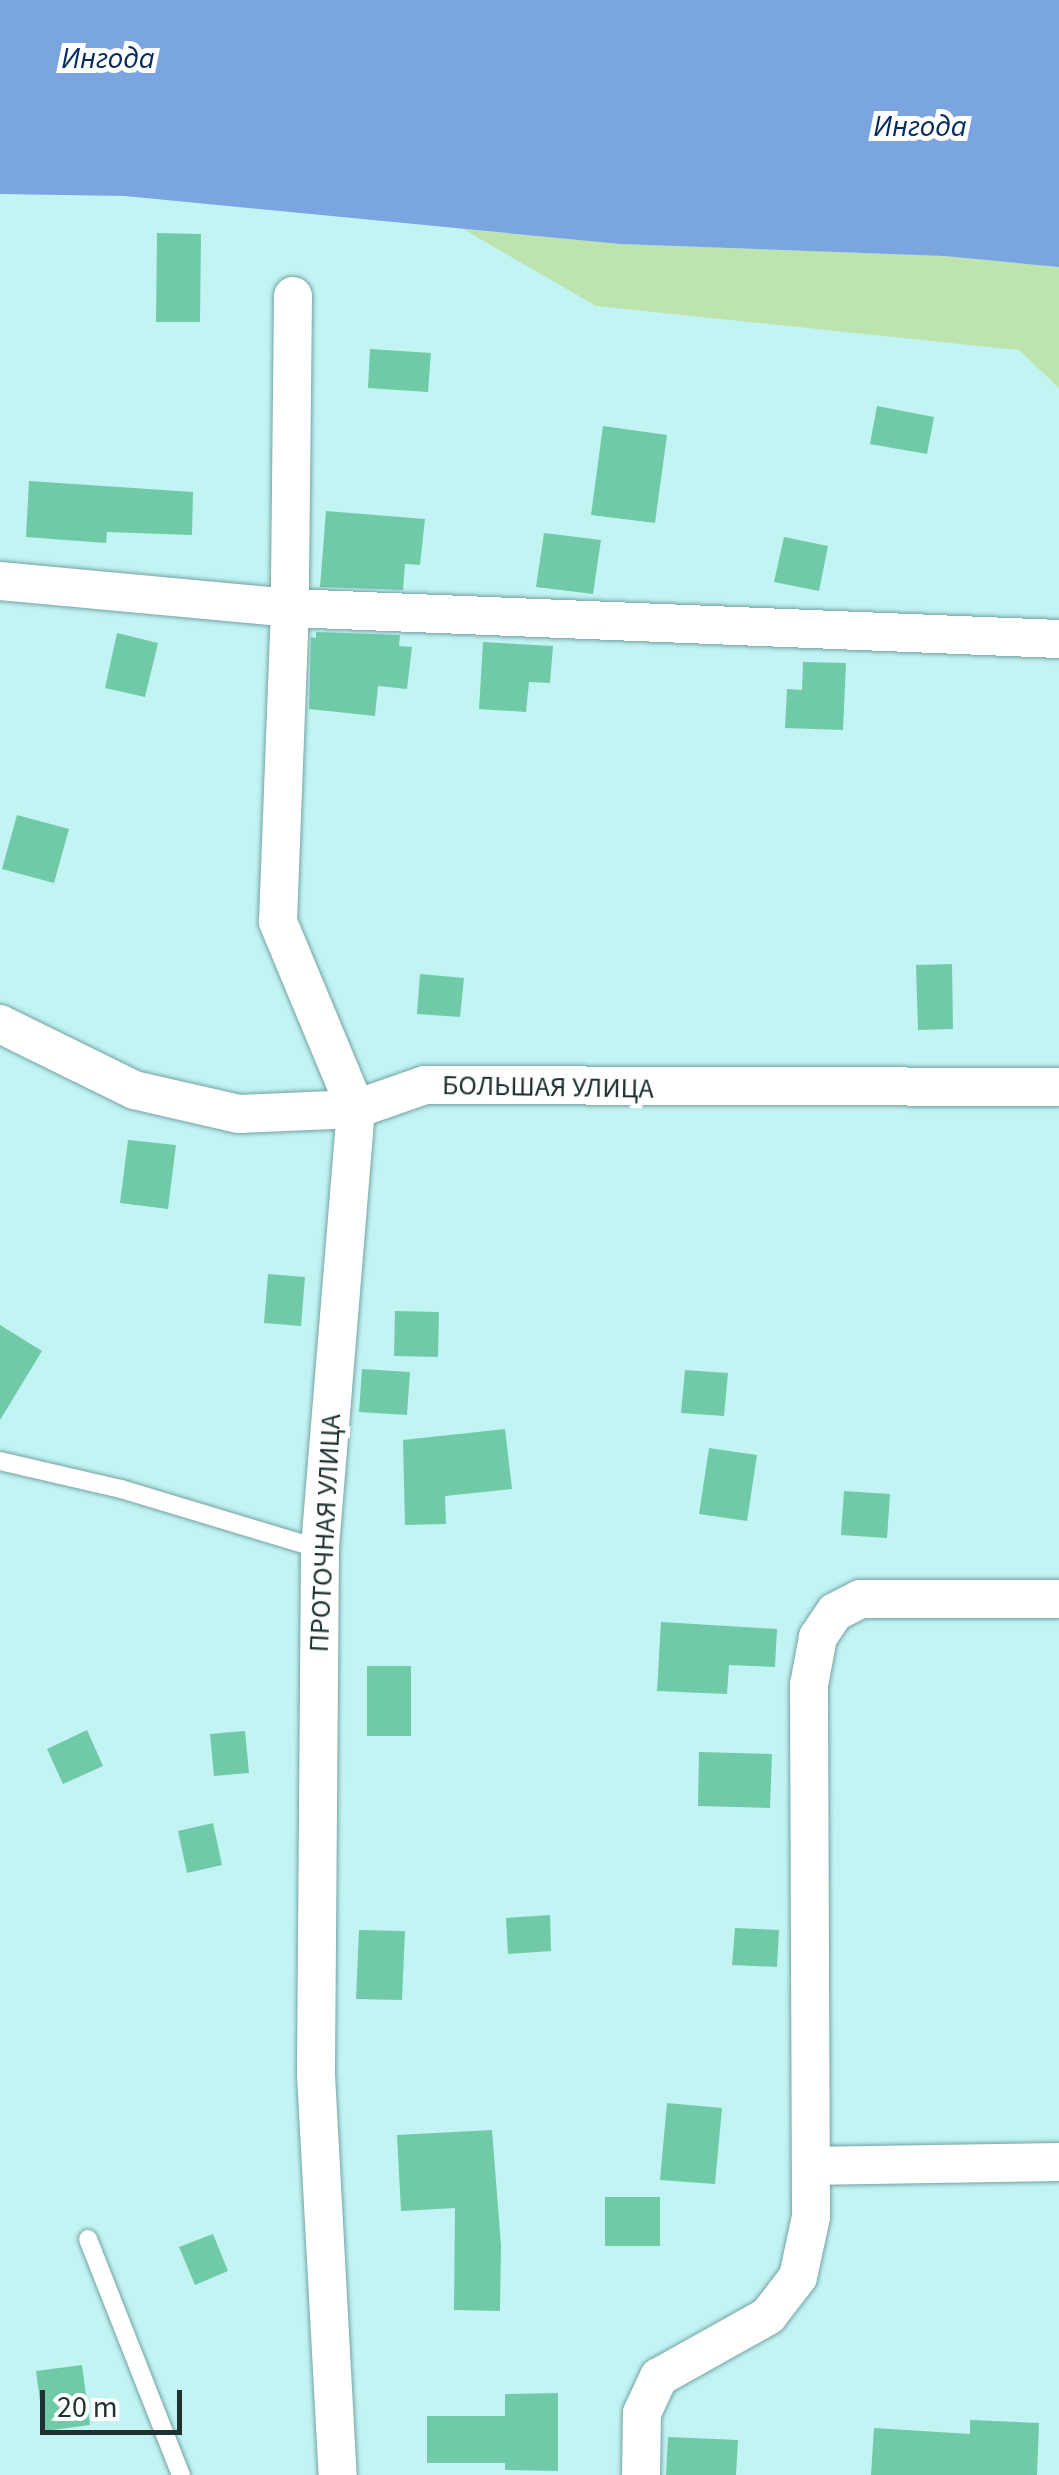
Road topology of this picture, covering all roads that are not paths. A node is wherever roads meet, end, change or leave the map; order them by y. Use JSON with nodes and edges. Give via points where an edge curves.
{"nodes":[{"id":1,"x":293,"y":296,"type":"dead end"},
{"id":2,"x":0,"y":581,"type":"edge"},
{"id":3,"x":290,"y":608,"type":"junction"},
{"id":4,"x":1059,"y":638,"type":"edge"},
{"id":5,"x":0,"y":1024,"type":"edge"},
{"id":6,"x":1059,"y":1087,"type":"edge"},
{"id":7,"x":356,"y":1109,"type":"junction"},
{"id":8,"x":0,"y":1461,"type":"edge"},
{"id":9,"x":320,"y":1548,"type":"junction"},
{"id":10,"x":1059,"y":1599,"type":"edge"},
{"id":11,"x":1059,"y":2162,"type":"edge"},
{"id":12,"x":811,"y":2166,"type":"junction"},
{"id":13,"x":88,"y":2239,"type":"dead end"},
{"id":14,"x":181,"y":2475,"type":"edge"},
{"id":15,"x":338,"y":2475,"type":"edge"},
{"id":16,"x":641,"y":2475,"type":"edge"}],
"edges":[{"from":1,"to":3,"type":"street","name":"ПРОТОЧНАЯ УЛИЦА"},
{"from":2,"to":3,"type":"street"},
{"from":3,"to":4,"type":"street"},
{"from":3,"to":7,"type":"street","name":"ПРОТОЧНАЯ УЛИЦА","via":[[278,922]]},
{"from":5,"to":7,"type":"street","name":"БОЛЬШАЯ УЛИЦА","via":[[134,1090],[239,1114]]},
{"from":6,"to":7,"type":"street","name":"БОЛЬШАЯ УЛИЦА","via":[[425,1085]]},
{"from":7,"to":9,"type":"street","name":"ПРОТОЧНАЯ УЛИЦА"},
{"from":8,"to":9,"type":"lane"},
{"from":9,"to":15,"type":"street","name":"ПРОТОЧНАЯ УЛИЦА","via":[[316,2075]]},
{"from":10,"to":12,"type":"street","via":[[860,1598],[835,1612],[818,1637],[809,1685]]},
{"from":11,"to":12,"type":"street"},
{"from":12,"to":16,"type":"street","via":[[812,2217],[798,2277],[768,2316],[658,2377],[642,2413]]},
{"from":13,"to":14,"type":"lane"}]}
